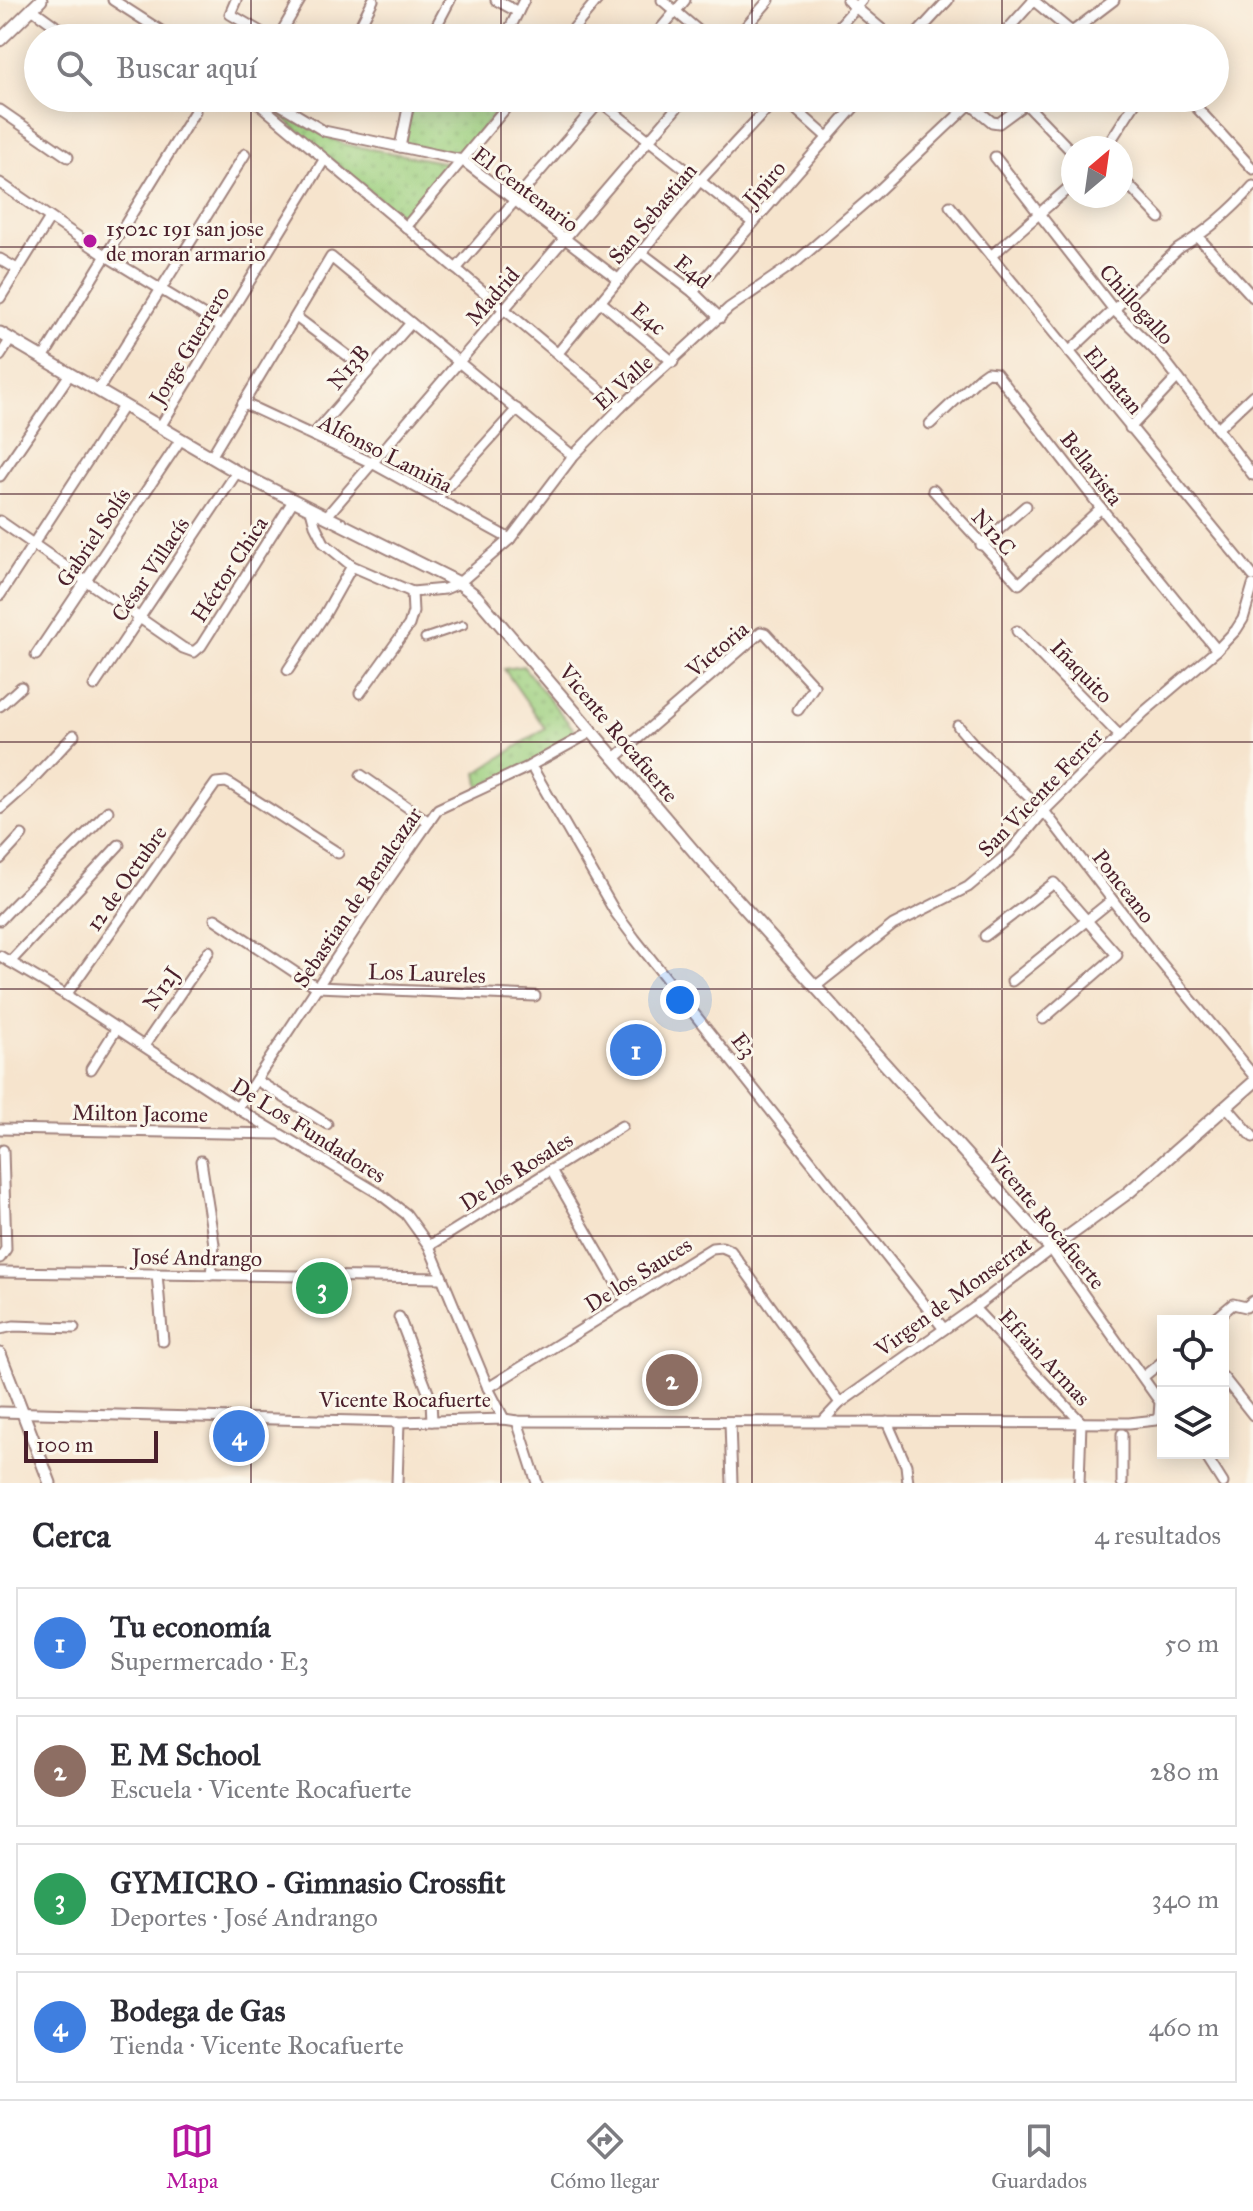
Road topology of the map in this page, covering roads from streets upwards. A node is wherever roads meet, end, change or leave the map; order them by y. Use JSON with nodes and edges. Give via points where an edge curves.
{"nodes":[{"id":1,"x":113,"y":0,"type":"edge"},
{"id":2,"x":236,"y":0,"type":"edge"},
{"id":3,"x":300,"y":0,"type":"edge"},
{"id":4,"x":373,"y":0,"type":"edge"},
{"id":5,"x":450,"y":0,"type":"edge"},
{"id":6,"x":496,"y":0,"type":"edge"},
{"id":7,"x":524,"y":0,"type":"edge"},
{"id":8,"x":597,"y":0,"type":"edge"},
{"id":9,"x":662,"y":0,"type":"edge"},
{"id":10,"x":685,"y":0,"type":"edge"},
{"id":11,"x":769,"y":0,"type":"edge"},
{"id":12,"x":847,"y":0,"type":"edge"},
{"id":13,"x":948,"y":0,"type":"edge"},
{"id":14,"x":1034,"y":0,"type":"edge"},
{"id":15,"x":1114,"y":0,"type":"edge"},
{"id":16,"x":36,"y":4,"type":"edge"},
{"id":17,"x":859,"y":4,"type":"edge"},
{"id":18,"x":518,"y":12,"type":"junction"},
{"id":19,"x":676,"y":12,"type":"junction"},
{"id":20,"x":57,"y":24,"type":"edge"},
{"id":21,"x":150,"y":24,"type":"edge"},
{"id":22,"x":247,"y":24,"type":"edge"},
{"id":23,"x":286,"y":24,"type":"edge"},
{"id":24,"x":360,"y":24,"type":"edge"},
{"id":25,"x":437,"y":24,"type":"edge"},
{"id":26,"x":512,"y":24,"type":"edge"},
{"id":27,"x":577,"y":24,"type":"edge"},
{"id":28,"x":665,"y":24,"type":"edge"},
{"id":29,"x":690,"y":24,"type":"edge"},
{"id":30,"x":748,"y":24,"type":"edge"},
{"id":31,"x":841,"y":24,"type":"edge"},
{"id":32,"x":878,"y":24,"type":"edge"},
{"id":33,"x":926,"y":24,"type":"edge"},
{"id":34,"x":1013,"y":24,"type":"edge"},
{"id":35,"x":1063,"y":24,"type":"edge"},
{"id":36,"x":1088,"y":24,"type":"edge"},
{"id":37,"x":0,"y":40,"type":"edge"},
{"id":38,"x":0,"y":110,"type":"edge"},
{"id":39,"x":194,"y":112,"type":"edge"},
{"id":40,"x":268,"y":112,"type":"edge"},
{"id":41,"x":292,"y":112,"type":"edge"},
{"id":42,"x":407,"y":112,"type":"edge"},
{"id":43,"x":502,"y":112,"type":"edge"},
{"id":44,"x":588,"y":112,"type":"edge"},
{"id":45,"x":615,"y":112,"type":"edge"},
{"id":46,"x":673,"y":112,"type":"edge"},
{"id":47,"x":766,"y":112,"type":"edge"},
{"id":48,"x":797,"y":112,"type":"edge"},
{"id":49,"x":850,"y":112,"type":"edge"},
{"id":50,"x":955,"y":112,"type":"edge"},
{"id":51,"x":980,"y":112,"type":"edge"},
{"id":52,"x":1015,"y":112,"type":"edge"},
{"id":53,"x":1038,"y":112,"type":"edge"},
{"id":54,"x":1129,"y":112,"type":"edge"},
{"id":55,"x":1201,"y":112,"type":"edge"},
{"id":56,"x":1114,"y":136,"type":"edge"},
{"id":57,"x":828,"y":138,"type":"junction"},
{"id":58,"x":1061,"y":139,"type":"edge"},
{"id":59,"x":649,"y":140,"type":"junction"},
{"id":60,"x":400,"y":147,"type":"junction"},
{"id":61,"x":245,"y":154,"type":"dead end"},
{"id":62,"x":68,"y":157,"type":"dead end"},
{"id":63,"x":995,"y":157,"type":"dead end"},
{"id":64,"x":324,"y":160,"type":"junction"},
{"id":65,"x":462,"y":160,"type":"junction"},
{"id":66,"x":1253,"y":169,"type":"edge"},
{"id":67,"x":699,"y":182,"type":"junction"},
{"id":68,"x":0,"y":183,"type":"edge"},
{"id":69,"x":1253,"y":186,"type":"edge"},
{"id":70,"x":1133,"y":190,"type":"edge"},
{"id":71,"x":1061,"y":195,"type":"edge"},
{"id":72,"x":516,"y":200,"type":"junction"},
{"id":73,"x":950,"y":206,"type":"dead end"},
{"id":74,"x":1039,"y":215,"type":"junction"},
{"id":75,"x":50,"y":218,"type":"junction"},
{"id":76,"x":1160,"y":218,"type":"dead end"},
{"id":77,"x":753,"y":223,"type":"junction"},
{"id":78,"x":406,"y":227,"type":"junction"},
{"id":79,"x":1198,"y":237,"type":"junction"},
{"id":80,"x":564,"y":239,"type":"junction"},
{"id":81,"x":642,"y":253,"type":"junction"},
{"id":82,"x":106,"y":256,"type":"junction"},
{"id":83,"x":991,"y":256,"type":"junction"},
{"id":84,"x":0,"y":259,"type":"edge"},
{"id":85,"x":17,"y":269,"type":"junction"},
{"id":86,"x":456,"y":269,"type":"junction"},
{"id":87,"x":619,"y":280,"type":"junction"},
{"id":88,"x":160,"y":289,"type":"junction"},
{"id":89,"x":693,"y":292,"type":"junction"},
{"id":90,"x":1253,"y":297,"type":"edge"},
{"id":91,"x":0,"y":298,"type":"edge"},
{"id":92,"x":601,"y":302,"type":"junction"},
{"id":93,"x":505,"y":308,"type":"junction"},
{"id":94,"x":1114,"y":310,"type":"junction"},
{"id":95,"x":296,"y":317,"type":"junction"},
{"id":96,"x":720,"y":318,"type":"junction"},
{"id":97,"x":411,"y":323,"type":"junction"},
{"id":98,"x":221,"y":326,"type":"junction"},
{"id":99,"x":0,"y":333,"type":"edge"},
{"id":100,"x":11,"y":339,"type":"junction"},
{"id":101,"x":1069,"y":352,"type":"junction"},
{"id":102,"x":558,"y":353,"type":"junction"},
{"id":103,"x":0,"y":356,"type":"edge"},
{"id":104,"x":43,"y":358,"type":"junction"},
{"id":105,"x":459,"y":362,"type":"junction"},
{"id":106,"x":673,"y":362,"type":"junction"},
{"id":107,"x":368,"y":371,"type":"junction"},
{"id":108,"x":70,"y":374,"type":"junction"},
{"id":109,"x":1177,"y":378,"type":"junction"},
{"id":110,"x":98,"y":390,"type":"junction"},
{"id":111,"x":1253,"y":395,"type":"edge"},
{"id":112,"x":243,"y":403,"type":"junction"},
{"id":113,"x":124,"y":405,"type":"junction"},
{"id":114,"x":621,"y":407,"type":"junction"},
{"id":115,"x":517,"y":409,"type":"junction"},
{"id":116,"x":930,"y":424,"type":"dead end"},
{"id":117,"x":160,"y":427,"type":"junction"},
{"id":118,"x":1130,"y":428,"type":"junction"},
{"id":119,"x":1217,"y":429,"type":"junction"},
{"id":120,"x":313,"y":435,"type":"junction"},
{"id":121,"x":181,"y":439,"type":"junction"},
{"id":122,"x":573,"y":456,"type":"junction"},
{"id":123,"x":211,"y":457,"type":"junction"},
{"id":124,"x":372,"y":463,"type":"junction"},
{"id":125,"x":237,"y":472,"type":"junction"},
{"id":126,"x":1253,"y":475,"type":"edge"},
{"id":127,"x":0,"y":476,"type":"edge"},
{"id":128,"x":933,"y":490,"type":"dead end"},
{"id":129,"x":437,"y":498,"type":"junction"},
{"id":130,"x":293,"y":501,"type":"junction"},
{"id":131,"x":1026,"y":506,"type":"dead end"},
{"id":132,"x":1101,"y":508,"type":"junction"},
{"id":133,"x":311,"y":510,"type":"junction"},
{"id":134,"x":326,"y":517,"type":"junction"},
{"id":135,"x":0,"y":521,"type":"edge"},
{"id":136,"x":510,"y":539,"type":"junction"},
{"id":137,"x":34,"y":543,"type":"junction"},
{"id":138,"x":981,"y":545,"type":"junction"},
{"id":139,"x":352,"y":566,"type":"junction"},
{"id":140,"x":1253,"y":576,"type":"edge"},
{"id":141,"x":87,"y":579,"type":"junction"},
{"id":142,"x":459,"y":583,"type":"junction"},
{"id":143,"x":1253,"y":585,"type":"edge"},
{"id":144,"x":412,"y":592,"type":"junction"},
{"id":145,"x":0,"y":595,"type":"edge"},
{"id":146,"x":139,"y":617,"type":"junction"},
{"id":147,"x":463,"y":625,"type":"dead end"},
{"id":148,"x":1017,"y":631,"type":"dead end"},
{"id":149,"x":425,"y":638,"type":"dead end"},
{"id":150,"x":1217,"y":650,"type":"junction"},
{"id":151,"x":36,"y":655,"type":"dead end"},
{"id":152,"x":288,"y":670,"type":"dead end"},
{"id":153,"x":94,"y":686,"type":"dead end"},
{"id":154,"x":21,"y":687,"type":"dead end"},
{"id":155,"x":360,"y":693,"type":"dead end"},
{"id":156,"x":0,"y":706,"type":"edge"},
{"id":157,"x":798,"y":710,"type":"dead end"},
{"id":158,"x":958,"y":726,"type":"dead end"},
{"id":159,"x":591,"y":732,"type":"junction"},
{"id":160,"x":74,"y":735,"type":"dead end"},
{"id":161,"x":1120,"y":736,"type":"junction"},
{"id":162,"x":614,"y":759,"type":"junction"},
{"id":163,"x":534,"y":771,"type":"dead end"},
{"id":164,"x":361,"y":775,"type":"dead end"},
{"id":165,"x":0,"y":809,"type":"edge"},
{"id":166,"x":108,"y":811,"type":"dead end"},
{"id":167,"x":1044,"y":811,"type":"junction"},
{"id":168,"x":429,"y":822,"type":"junction"},
{"id":169,"x":22,"y":835,"type":"dead end"},
{"id":170,"x":119,"y":845,"type":"dead end"},
{"id":171,"x":338,"y":853,"type":"dead end"},
{"id":172,"x":0,"y":859,"type":"edge"},
{"id":173,"x":1112,"y":900,"type":"junction"},
{"id":174,"x":215,"y":919,"type":"dead end"},
{"id":175,"x":0,"y":920,"type":"edge"},
{"id":176,"x":1087,"y":920,"type":"junction"},
{"id":177,"x":985,"y":936,"type":"dead end"},
{"id":178,"x":209,"y":951,"type":"dead end"},
{"id":179,"x":0,"y":956,"type":"edge"},
{"id":180,"x":10,"y":962,"type":"junction"},
{"id":181,"x":1012,"y":981,"type":"dead end"},
{"id":182,"x":816,"y":986,"type":"junction"},
{"id":183,"x":317,"y":987,"type":"junction"},
{"id":184,"x":66,"y":995,"type":"junction"},
{"id":185,"x":535,"y":996,"type":"dead end"},
{"id":186,"x":1043,"y":1019,"type":"dead end"},
{"id":187,"x":117,"y":1028,"type":"junction"},
{"id":188,"x":144,"y":1046,"type":"junction"},
{"id":189,"x":91,"y":1069,"type":"dead end"},
{"id":190,"x":1253,"y":1075,"type":"edge"},
{"id":191,"x":256,"y":1080,"type":"junction"},
{"id":192,"x":1253,"y":1083,"type":"edge"},
{"id":193,"x":1226,"y":1106,"type":"junction"},
{"id":194,"x":241,"y":1110,"type":"junction"},
{"id":195,"x":327,"y":1124,"type":"dead end"},
{"id":196,"x":622,"y":1126,"type":"dead end"},
{"id":197,"x":0,"y":1129,"type":"edge"},
{"id":198,"x":237,"y":1133,"type":"junction"},
{"id":199,"x":280,"y":1134,"type":"junction"},
{"id":200,"x":1253,"y":1137,"type":"edge"},
{"id":201,"x":3,"y":1150,"type":"dead end"},
{"id":202,"x":201,"y":1161,"type":"dead end"},
{"id":203,"x":551,"y":1170,"type":"junction"},
{"id":204,"x":429,"y":1246,"type":"junction"},
{"id":205,"x":1051,"y":1249,"type":"junction"},
{"id":206,"x":0,"y":1258,"type":"edge"},
{"id":207,"x":0,"y":1272,"type":"edge"},
{"id":208,"x":157,"y":1274,"type":"junction"},
{"id":209,"x":211,"y":1275,"type":"junction"},
{"id":210,"x":442,"y":1278,"type":"junction"},
{"id":211,"x":1253,"y":1301,"type":"edge"},
{"id":212,"x":627,"y":1302,"type":"junction"},
{"id":213,"x":974,"y":1308,"type":"junction"},
{"id":214,"x":1220,"y":1315,"type":"edge"},
{"id":215,"x":399,"y":1317,"type":"dead end"},
{"id":216,"x":74,"y":1328,"type":"dead end"},
{"id":217,"x":0,"y":1329,"type":"edge"},
{"id":218,"x":944,"y":1329,"type":"junction"},
{"id":219,"x":163,"y":1341,"type":"dead end"},
{"id":220,"x":0,"y":1354,"type":"edge"},
{"id":221,"x":1157,"y":1366,"type":"edge"},
{"id":222,"x":1143,"y":1377,"type":"junction"},
{"id":223,"x":1229,"y":1385,"type":"edge"},
{"id":224,"x":488,"y":1388,"type":"junction"},
{"id":225,"x":1157,"y":1398,"type":"edge"},
{"id":226,"x":840,"y":1403,"type":"junction"},
{"id":227,"x":0,"y":1412,"type":"edge"},
{"id":228,"x":23,"y":1412,"type":"junction"},
{"id":229,"x":1253,"y":1415,"type":"edge"},
{"id":230,"x":1157,"y":1417,"type":"edge"},
{"id":231,"x":504,"y":1419,"type":"junction"},
{"id":232,"x":824,"y":1420,"type":"junction"},
{"id":233,"x":432,"y":1421,"type":"junction"},
{"id":234,"x":517,"y":1421,"type":"junction"},
{"id":235,"x":399,"y":1422,"type":"junction"},
{"id":236,"x":730,"y":1422,"type":"junction"},
{"id":237,"x":887,"y":1422,"type":"junction"},
{"id":238,"x":1081,"y":1422,"type":"junction"},
{"id":239,"x":1122,"y":1434,"type":"dead end"},
{"id":240,"x":1208,"y":1459,"type":"edge"},
{"id":241,"x":50,"y":1483,"type":"edge"},
{"id":242,"x":397,"y":1483,"type":"edge"},
{"id":243,"x":537,"y":1483,"type":"edge"},
{"id":244,"x":732,"y":1483,"type":"edge"},
{"id":245,"x":908,"y":1483,"type":"edge"},
{"id":246,"x":1079,"y":1483,"type":"edge"},
{"id":247,"x":1122,"y":1483,"type":"edge"},
{"id":248,"x":1223,"y":1483,"type":"edge"}],
"edges":[{"from":1,"to":21,"type":"street"},
{"from":2,"to":22,"type":"street","via":[[230,14]]},
{"from":3,"to":23,"type":"street"},
{"from":4,"to":24,"type":"street"},
{"from":5,"to":25,"type":"street"},
{"from":6,"to":18,"type":"street"},
{"from":7,"to":18,"type":"street"},
{"from":8,"to":27,"type":"street"},
{"from":9,"to":19,"type":"street"},
{"from":10,"to":19,"type":"street"},
{"from":11,"to":30,"type":"street"},
{"from":12,"to":17,"type":"street"},
{"from":13,"to":33,"type":"street"},
{"from":14,"to":34,"type":"street"},
{"from":14,"to":35,"type":"street"},
{"from":15,"to":36,"type":"street"},
{"from":16,"to":20,"type":"street"},
{"from":16,"to":37,"type":"street"},
{"from":17,"to":31,"type":"street"},
{"from":17,"to":32,"type":"street"},
{"from":18,"to":26,"type":"street"},
{"from":19,"to":28,"type":"street"},
{"from":19,"to":29,"type":"street"},
{"from":38,"to":62,"type":"street"},
{"from":39,"to":82,"type":"street"},
{"from":40,"to":64,"type":"street"},
{"from":41,"to":60,"type":"street","name":"El Centenario","via":[[324,131]]},
{"from":42,"to":60,"type":"street"},
{"from":43,"to":65,"type":"street"},
{"from":44,"to":72,"type":"street"},
{"from":45,"to":59,"type":"street"},
{"from":46,"to":59,"type":"street","name":"Madrid"},
{"from":47,"to":67,"type":"street","name":"San Sebastian"},
{"from":48,"to":57,"type":"street"},
{"from":49,"to":57,"type":"street","name":"Jipiro"},
{"from":50,"to":96,"type":"street","name":"El Valle","via":[[875,194]]},
{"from":51,"to":52,"type":"street","via":[[992,122]]},
{"from":53,"to":58,"type":"street"},
{"from":54,"to":56,"type":"street"},
{"from":55,"to":66,"type":"street"},
{"from":57,"to":77,"type":"street","name":"Jipiro"},
{"from":59,"to":67,"type":"street"},
{"from":59,"to":80,"type":"street","name":"Madrid"},
{"from":60,"to":65,"type":"street","name":"El Centenario"},
{"from":61,"to":88,"type":"street"},
{"from":63,"to":74,"type":"street","name":"Chillogallo"},
{"from":64,"to":78,"type":"street"},
{"from":64,"to":98,"type":"street","name":"Jorge Guerrero"},
{"from":65,"to":72,"type":"street","name":"El Centenario"},
{"from":65,"to":78,"type":"street"},
{"from":67,"to":77,"type":"street"},
{"from":67,"to":81,"type":"street","name":"San Sebastian"},
{"from":68,"to":75,"type":"street"},
{"from":69,"to":79,"type":"street"},
{"from":70,"to":76,"type":"street"},
{"from":71,"to":74,"type":"street"},
{"from":72,"to":80,"type":"street","name":"El Centenario"},
{"from":72,"to":86,"type":"street"},
{"from":73,"to":83,"type":"street","name":"El Batan"},
{"from":74,"to":83,"type":"street"},
{"from":74,"to":94,"type":"street","name":"Chillogallo"},
{"from":75,"to":82,"type":"street"},
{"from":75,"to":85,"type":"street"},
{"from":77,"to":89,"type":"street","name":"Jipiro"},
{"from":78,"to":86,"type":"street"},
{"from":79,"to":90,"type":"street"},
{"from":79,"to":94,"type":"street","via":[[1178,249]]},
{"from":80,"to":87,"type":"street","name":"El Centenario"},
{"from":80,"to":93,"type":"street","name":"Madrid"},
{"from":81,"to":87,"type":"street","name":"San Sebastian"},
{"from":81,"to":89,"type":"street","name":"E4d"},
{"from":82,"to":88,"type":"street"},
{"from":82,"to":104,"type":"street"},
{"from":83,"to":101,"type":"street","name":"El Batan"},
{"from":84,"to":85,"type":"street"},
{"from":85,"to":91,"type":"street"},
{"from":86,"to":93,"type":"street"},
{"from":87,"to":92,"type":"street","name":"San Sebastian"},
{"from":88,"to":98,"type":"street"},
{"from":88,"to":110,"type":"street"},
{"from":89,"to":96,"type":"street","name":"E4d"},
{"from":92,"to":102,"type":"street","name":"San Sebastian"},
{"from":92,"to":106,"type":"street","name":"E4c"},
{"from":93,"to":102,"type":"street"},
{"from":93,"to":105,"type":"street","name":"Madrid"},
{"from":94,"to":101,"type":"street"},
{"from":94,"to":109,"type":"street","name":"Chillogallo"},
{"from":95,"to":97,"type":"street","via":[[331,257]]},
{"from":95,"to":107,"type":"street"},
{"from":95,"to":112,"type":"street"},
{"from":96,"to":106,"type":"street","name":"El Valle"},
{"from":97,"to":105,"type":"street"},
{"from":97,"to":107,"type":"street","name":"N13B"},
{"from":98,"to":117,"type":"street","name":"Jorge Guerrero"},
{"from":99,"to":100,"type":"street","name":"Vicente Rocafuerte"},
{"from":100,"to":103,"type":"street"},
{"from":100,"to":104,"type":"street","name":"Vicente Rocafuerte"},
{"from":101,"to":118,"type":"street","name":"El Batan"},
{"from":102,"to":114,"type":"street"},
{"from":104,"to":108,"type":"street","name":"Vicente Rocafuerte"},
{"from":105,"to":115,"type":"street"},
{"from":105,"to":124,"type":"street","name":"Madrid"},
{"from":106,"to":114,"type":"street","name":"El Valle"},
{"from":107,"to":120,"type":"street","name":"N13B"},
{"from":108,"to":110,"type":"street","name":"Vicente Rocafuerte"},
{"from":108,"to":127,"type":"street"},
{"from":109,"to":118,"type":"street"},
{"from":109,"to":119,"type":"street","name":"Chillogallo"},
{"from":110,"to":113,"type":"street","name":"Vicente Rocafuerte"},
{"from":111,"to":119,"type":"street"},
{"from":112,"to":120,"type":"street","name":"Alfonso Lamiña"},
{"from":112,"to":123,"type":"street"},
{"from":113,"to":117,"type":"street","name":"Vicente Rocafuerte"},
{"from":113,"to":137,"type":"street"},
{"from":114,"to":122,"type":"street","name":"El Valle"},
{"from":115,"to":122,"type":"street"},
{"from":115,"to":129,"type":"street"},
{"from":116,"to":132,"type":"street","name":"Bellavista","via":[[980,377],[993,372]]},
{"from":117,"to":121,"type":"street","name":"Vicente Rocafuerte"},
{"from":118,"to":140,"type":"street","name":"El Batan"},
{"from":119,"to":126,"type":"street","name":"Chillogallo"},
{"from":120,"to":124,"type":"street","name":"Alfonso Lamiña"},
{"from":121,"to":123,"type":"street","name":"Vicente Rocafuerte"},
{"from":121,"to":141,"type":"street","name":"Gabriel Solís"},
{"from":122,"to":136,"type":"street","name":"El Valle"},
{"from":123,"to":125,"type":"street","name":"Vicente Rocafuerte"},
{"from":124,"to":129,"type":"street","name":"Alfonso Lamiña"},
{"from":124,"to":134,"type":"street","name":"Madrid"},
{"from":125,"to":130,"type":"street","name":"Vicente Rocafuerte"},
{"from":125,"to":146,"type":"street","name":"César Villacís"},
{"from":128,"to":138,"type":"street","name":"N12C"},
{"from":129,"to":136,"type":"street","name":"Alfonso Lamiña"},
{"from":130,"to":133,"type":"street","name":"Vicente Rocafuerte"},
{"from":130,"to":146,"type":"street","name":"Héctor Chica","via":[[201,646],[192,652]]},
{"from":131,"to":138,"type":"street"},
{"from":132,"to":138,"type":"street","name":"N12C","via":[[1022,584]]},
{"from":132,"to":150,"type":"street","name":"Bellavista"},
{"from":133,"to":134,"type":"street","name":"Vicente Rocafuerte"},
{"from":133,"to":139,"type":"street","via":[[324,543]]},
{"from":134,"to":142,"type":"street","name":"Vicente Rocafuerte"},
{"from":135,"to":137,"type":"street"},
{"from":136,"to":142,"type":"street","name":"El Valle"},
{"from":137,"to":141,"type":"street"},
{"from":137,"to":145,"type":"street"},
{"from":139,"to":144,"type":"street"},
{"from":139,"to":152,"type":"street"},
{"from":141,"to":146,"type":"street"},
{"from":141,"to":151,"type":"street","name":"Gabriel Solís"},
{"from":142,"to":144,"type":"street","name":"El Valle"},
{"from":142,"to":159,"type":"street","name":"Vicente Rocafuerte","via":[[493,614]]},
{"from":143,"to":150,"type":"street","name":"San Vicente Ferrer","via":[[1243,619]]},
{"from":144,"to":155,"type":"street","via":[[409,625]]},
{"from":146,"to":153,"type":"street","name":"César Villacís"},
{"from":147,"to":149,"type":"street"},
{"from":148,"to":161,"type":"street","name":"Iñaquito"},
{"from":150,"to":161,"type":"street","name":"San Vicente Ferrer"},
{"from":154,"to":156,"type":"street"},
{"from":157,"to":162,"type":"street","name":"Victoria","via":[[814,686],[761,632]]},
{"from":158,"to":167,"type":"street","name":"Ponceano"},
{"from":159,"to":162,"type":"street","name":"Vicente Rocafuerte"},
{"from":159,"to":168,"type":"street","name":"Sebastian de Benalcazar","via":[[438,809]]},
{"from":160,"to":165,"type":"street"},
{"from":161,"to":167,"type":"street","name":"San Vicente Ferrer"},
{"from":162,"to":182,"type":"street","name":"Vicente Rocafuerte"},
{"from":163,"to":218,"type":"street","name":"E3","via":[[635,939]]},
{"from":164,"to":168,"type":"street"},
{"from":166,"to":175,"type":"street"},
{"from":167,"to":173,"type":"street","name":"Ponceano"},
{"from":167,"to":182,"type":"street","name":"San Vicente Ferrer","via":[[989,871],[893,925]]},
{"from":168,"to":183,"type":"street","name":"Sebastian de Benalcazar"},
{"from":169,"to":172,"type":"street"},
{"from":170,"to":180,"type":"street"},
{"from":171,"to":184,"type":"street","name":"12 de Octubre","via":[[232,785],[216,783]]},
{"from":173,"to":176,"type":"street"},
{"from":173,"to":190,"type":"street","name":"Ponceano"},
{"from":174,"to":183,"type":"street"},
{"from":176,"to":177,"type":"street","via":[[1054,883]]},
{"from":176,"to":181,"type":"street"},
{"from":176,"to":186,"type":"street","via":[[1117,955]]},
{"from":178,"to":188,"type":"street","name":"N12J"},
{"from":179,"to":180,"type":"street","name":"De Los Fundadores"},
{"from":180,"to":184,"type":"street","name":"De Los Fundadores"},
{"from":182,"to":205,"type":"street","name":"Vicente Rocafuerte"},
{"from":183,"to":185,"type":"street","name":"Los Laureles"},
{"from":183,"to":191,"type":"street","name":"Sebastian de Benalcazar"},
{"from":184,"to":187,"type":"street","name":"De Los Fundadores"},
{"from":187,"to":188,"type":"street","name":"De Los Fundadores"},
{"from":187,"to":189,"type":"street"},
{"from":188,"to":194,"type":"street","name":"De Los Fundadores"},
{"from":191,"to":194,"type":"street","name":"Sebastian de Benalcazar"},
{"from":191,"to":195,"type":"street"},
{"from":192,"to":193,"type":"street","name":"Virgen de Monserrat"},
{"from":193,"to":200,"type":"street"},
{"from":193,"to":205,"type":"street","name":"Virgen de Monserrat","via":[[1129,1192]]},
{"from":194,"to":198,"type":"street","name":"Sebastian de Benalcazar"},
{"from":194,"to":199,"type":"street","name":"De Los Fundadores"},
{"from":196,"to":203,"type":"street","name":"De los Rosales"},
{"from":197,"to":198,"type":"street","name":"Milton Jacome"},
{"from":198,"to":199,"type":"street","name":"Milton Jacome"},
{"from":199,"to":204,"type":"street","name":"De Los Fundadores","via":[[398,1207]]},
{"from":201,"to":206,"type":"street","via":[[6,1249]]},
{"from":202,"to":209,"type":"street","via":[[214,1244]]},
{"from":203,"to":204,"type":"street","name":"De los Rosales"},
{"from":203,"to":212,"type":"street"},
{"from":204,"to":210,"type":"street","name":"De Los Fundadores"},
{"from":205,"to":213,"type":"street","name":"Virgen de Monserrat"},
{"from":205,"to":222,"type":"street","name":"Vicente Rocafuerte"},
{"from":207,"to":208,"type":"street","name":"José Andrango"},
{"from":208,"to":209,"type":"street","name":"José Andrango"},
{"from":208,"to":219,"type":"street"},
{"from":209,"to":210,"type":"street","name":"José Andrango"},
{"from":210,"to":224,"type":"street","name":"De Los Fundadores"},
{"from":211,"to":214,"type":"street","via":[[1246,1307],[1233,1304]]},
{"from":212,"to":224,"type":"street","name":"De los Sauces"},
{"from":212,"to":226,"type":"street","name":"De los Sauces","via":[[712,1248],[727,1248]]},
{"from":213,"to":218,"type":"street","name":"Virgen de Monserrat"},
{"from":213,"to":238,"type":"street","name":"Efrain Armas"},
{"from":215,"to":233,"type":"street","via":[[431,1400]]},
{"from":216,"to":217,"type":"street"},
{"from":218,"to":226,"type":"street","name":"Virgen de Monserrat"},
{"from":220,"to":228,"type":"street"},
{"from":221,"to":222,"type":"street"},
{"from":222,"to":225,"type":"street","name":"Vicente Rocafuerte"},
{"from":223,"to":229,"type":"street"},
{"from":224,"to":231,"type":"street","name":"De Los Fundadores"},
{"from":226,"to":232,"type":"street","name":"Virgen de Monserrat"},
{"from":227,"to":228,"type":"street","name":"Vicente Rocafuerte"},
{"from":228,"to":235,"type":"street","name":"Vicente Rocafuerte"},
{"from":228,"to":241,"type":"street"},
{"from":230,"to":238,"type":"street","name":"Vicente Rocafuerte"},
{"from":231,"to":233,"type":"street","name":"Vicente Rocafuerte"},
{"from":231,"to":234,"type":"street","name":"Vicente Rocafuerte"},
{"from":232,"to":236,"type":"street","name":"Vicente Rocafuerte"},
{"from":232,"to":237,"type":"street","name":"Vicente Rocafuerte"},
{"from":233,"to":235,"type":"street","name":"Vicente Rocafuerte"},
{"from":234,"to":236,"type":"street","name":"Vicente Rocafuerte"},
{"from":234,"to":243,"type":"street"},
{"from":235,"to":242,"type":"street"},
{"from":236,"to":244,"type":"street"},
{"from":237,"to":238,"type":"street","name":"Vicente Rocafuerte"},
{"from":237,"to":245,"type":"street"},
{"from":238,"to":246,"type":"street","name":"Efrain Armas"},
{"from":239,"to":247,"type":"street"},
{"from":240,"to":248,"type":"street"}]}
